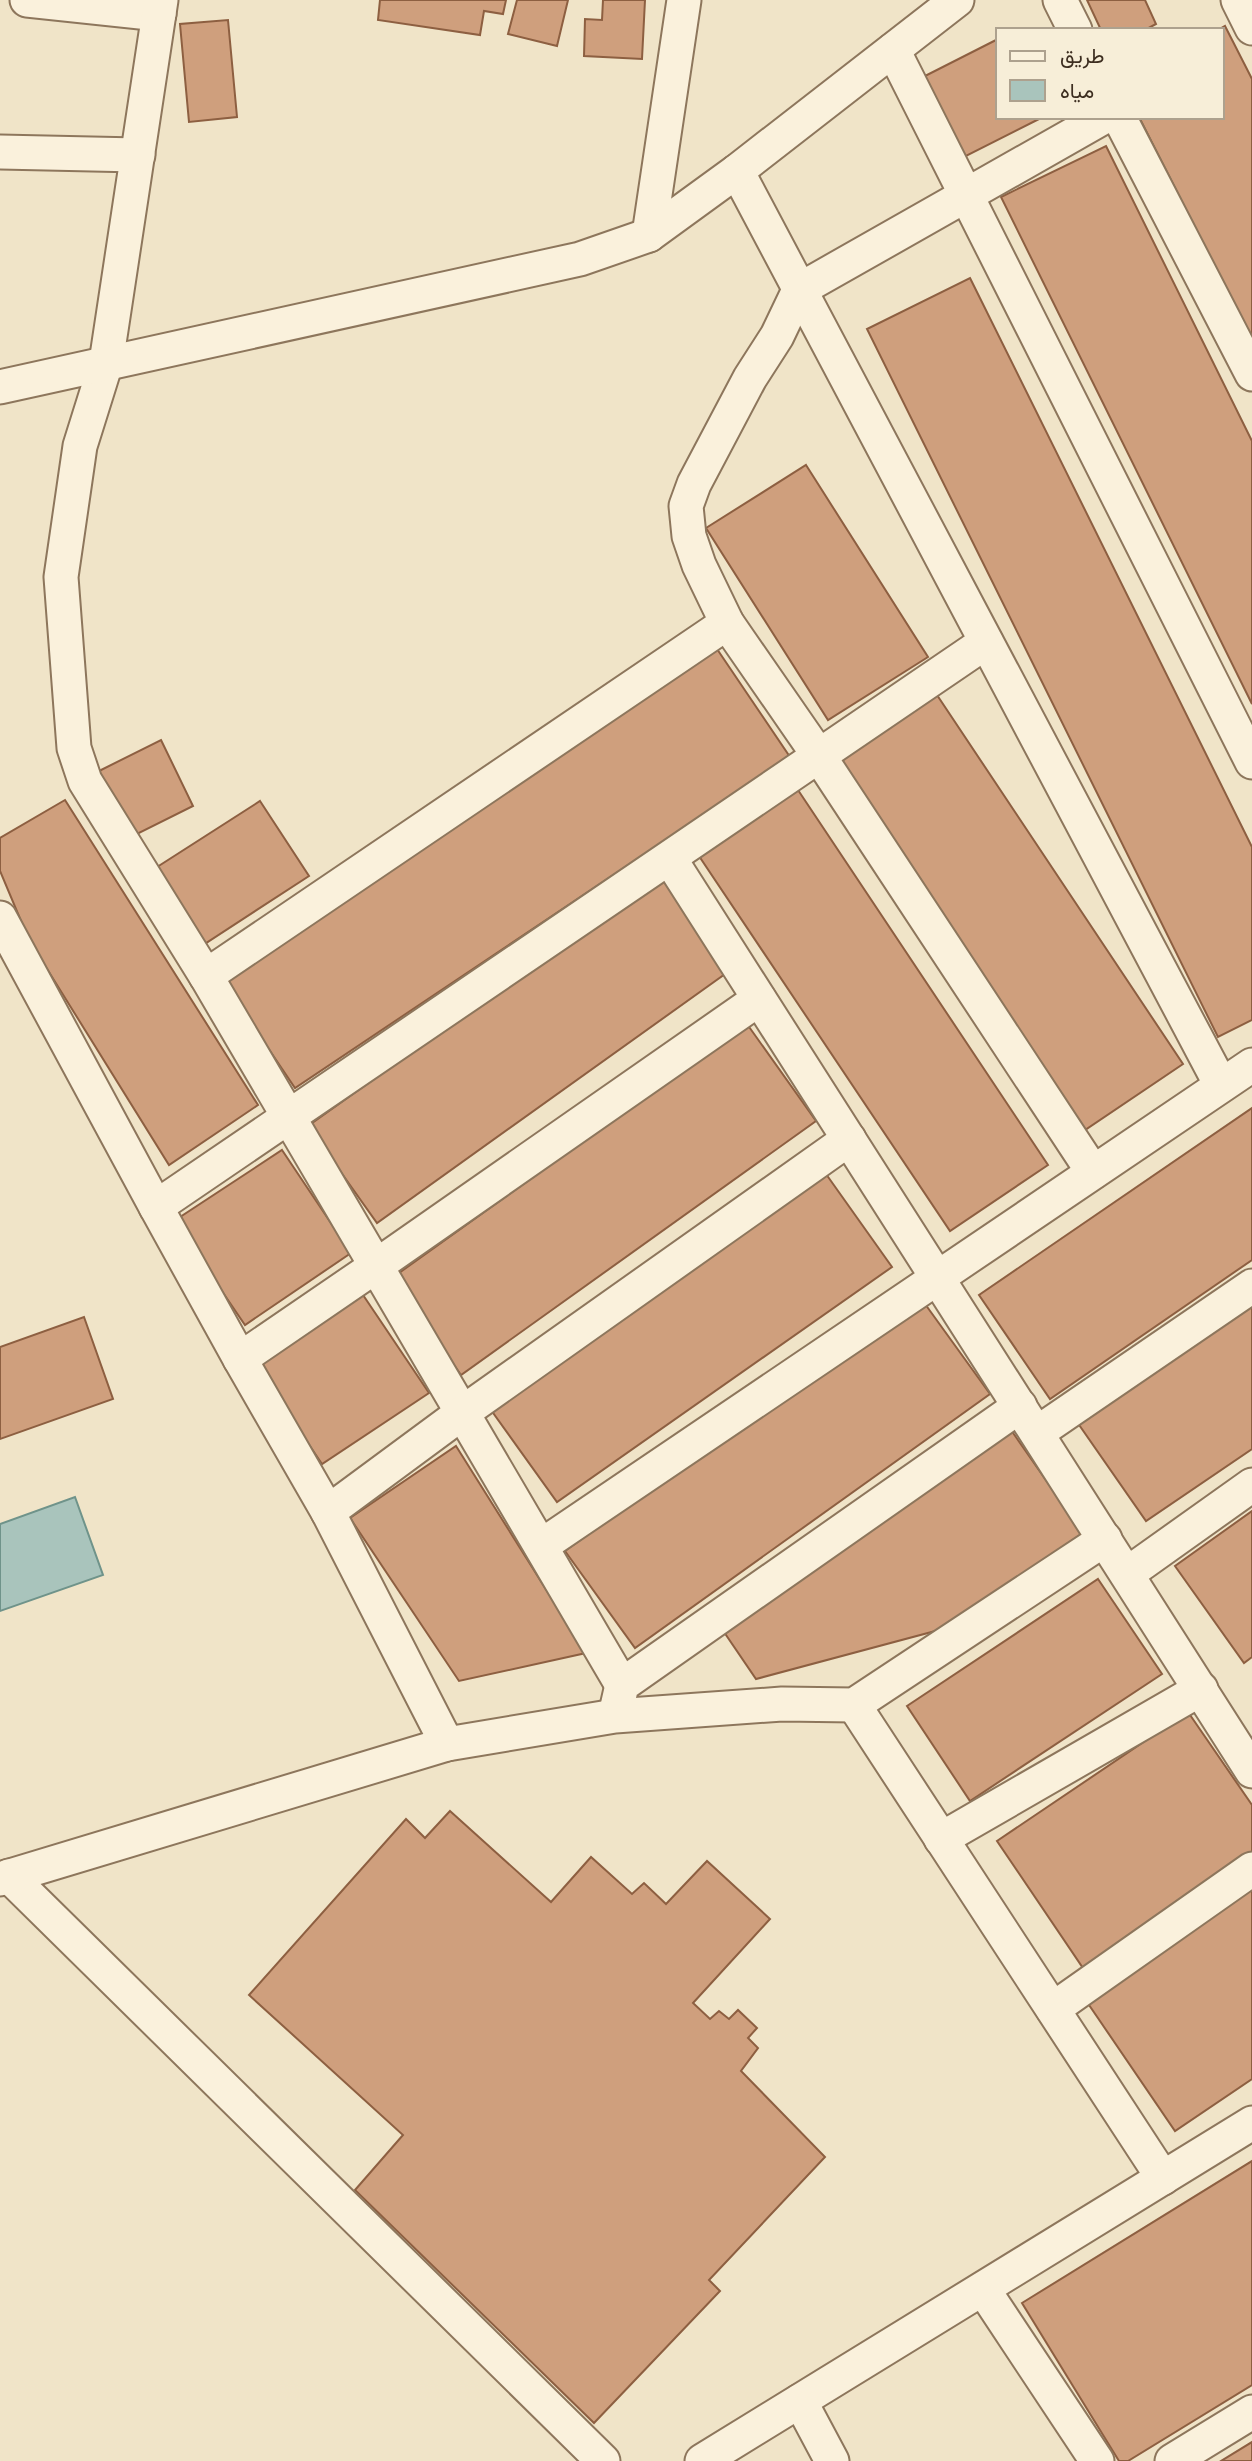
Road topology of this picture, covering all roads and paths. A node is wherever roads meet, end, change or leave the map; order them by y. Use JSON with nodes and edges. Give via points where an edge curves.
{"nodes":[{"id":1,"x":27,"y":0,"type":"edge"},
{"id":2,"x":684,"y":0,"type":"edge"},
{"id":3,"x":957,"y":0,"type":"edge"},
{"id":4,"x":1060,"y":0,"type":"edge"},
{"id":5,"x":1238,"y":0,"type":"edge"},
{"id":6,"x":66,"y":2,"type":"edge"},
{"id":7,"x":160,"y":7,"type":"edge"},
{"id":8,"x":1074,"y":28,"type":"edge"},
{"id":9,"x":1252,"y":28,"type":"edge"},
{"id":10,"x":893,"y":50,"type":"junction"},
{"id":11,"x":1100,"y":119,"type":"edge"},
{"id":12,"x":1120,"y":119,"type":"edge"},
{"id":13,"x":0,"y":152,"type":"edge"},
{"id":14,"x":138,"y":155,"type":"junction"},
{"id":15,"x":737,"y":171,"type":"junction"},
{"id":16,"x":967,"y":195,"type":"junction"},
{"id":17,"x":649,"y":235,"type":"junction"},
{"id":18,"x":799,"y":290,"type":"junction"},
{"id":19,"x":106,"y":363,"type":"junction"},
{"id":20,"x":1252,"y":374,"type":"edge"},
{"id":21,"x":0,"y":387,"type":"edge"},
{"id":22,"x":727,"y":623,"type":"junction"},
{"id":23,"x":986,"y":642,"type":"junction"},
{"id":24,"x":819,"y":755,"type":"junction"},
{"id":25,"x":1252,"y":762,"type":"edge"},
{"id":26,"x":670,"y":859,"type":"junction"},
{"id":27,"x":0,"y":918,"type":"edge"},
{"id":28,"x":206,"y":976,"type":"junction"},
{"id":29,"x":759,"y":999,"type":"junction"},
{"id":30,"x":1252,"y":1065,"type":"edge"},
{"id":31,"x":1221,"y":1086,"type":"junction"},
{"id":32,"x":288,"y":1117,"type":"junction"},
{"id":33,"x":849,"y":1139,"type":"junction"},
{"id":34,"x":1093,"y":1172,"type":"junction"},
{"id":35,"x":156,"y":1207,"type":"junction"},
{"id":36,"x":376,"y":1266,"type":"junction"},
{"id":37,"x":938,"y":1279,"type":"junction"},
{"id":38,"x":1252,"y":1286,"type":"edge"},
{"id":39,"x":240,"y":1359,"type":"junction"},
{"id":40,"x":462,"y":1413,"type":"junction"},
{"id":41,"x":1029,"y":1420,"type":"junction"},
{"id":42,"x":1252,"y":1485,"type":"edge"},
{"id":43,"x":328,"y":1512,"type":"junction"},
{"id":44,"x":1105,"y":1539,"type":"junction"},
{"id":45,"x":541,"y":1546,"type":"junction"},
{"id":46,"x":1127,"y":1574,"type":"junction"},
{"id":47,"x":1201,"y":1689,"type":"junction"},
{"id":48,"x":619,"y":1700,"type":"junction"},
{"id":49,"x":854,"y":1705,"type":"junction"},
{"id":50,"x":447,"y":1744,"type":"junction"},
{"id":51,"x":1247,"y":1753,"type":"edge"},
{"id":52,"x":942,"y":1839,"type":"junction"},
{"id":53,"x":1252,"y":1869,"type":"edge"},
{"id":54,"x":5,"y":1877,"type":"edge"},
{"id":55,"x":1053,"y":2009,"type":"junction"},
{"id":56,"x":1252,"y":2123,"type":"edge"},
{"id":57,"x":1163,"y":2178,"type":"junction"},
{"id":58,"x":983,"y":2289,"type":"junction"},
{"id":59,"x":800,"y":2401,"type":"junction"},
{"id":60,"x":1252,"y":2412,"type":"edge"},
{"id":61,"x":603,"y":2461,"type":"edge"},
{"id":62,"x":702,"y":2461,"type":"edge"},
{"id":63,"x":832,"y":2461,"type":"edge"},
{"id":64,"x":1097,"y":2461,"type":"edge"},
{"id":65,"x":1172,"y":2461,"type":"edge"}],
"edges":[{"from":1,"to":6,"type":"street"},
{"from":2,"to":17,"type":"street"},
{"from":3,"to":10,"type":"street"},
{"from":4,"to":8,"type":"street"},
{"from":5,"to":9,"type":"street"},
{"from":6,"to":7,"type":"street"},
{"from":7,"to":14,"type":"street"},
{"from":10,"to":15,"type":"street"},
{"from":10,"to":16,"type":"street"},
{"from":11,"to":16,"type":"street"},
{"from":12,"to":20,"type":"street"},
{"from":13,"to":14,"type":"street"},
{"from":14,"to":19,"type":"street"},
{"from":15,"to":17,"type":"street"},
{"from":15,"to":18,"type":"street"},
{"from":16,"to":18,"type":"street"},
{"from":16,"to":25,"type":"street"},
{"from":17,"to":19,"type":"street","via":[[580,259]]},
{"from":18,"to":22,"type":"street","via":[[686,506],[689,536],[699,565]]},
{"from":18,"to":23,"type":"street"},
{"from":19,"to":21,"type":"street"},
{"from":19,"to":28,"type":"street","via":[[80,446],[61,578],[74,748],[85,781]]},
{"from":22,"to":24,"type":"street"},
{"from":22,"to":28,"type":"street"},
{"from":23,"to":24,"type":"street"},
{"from":23,"to":31,"type":"street"},
{"from":24,"to":26,"type":"street"},
{"from":24,"to":34,"type":"street"},
{"from":26,"to":29,"type":"street"},
{"from":26,"to":32,"type":"street"},
{"from":27,"to":35,"type":"street"},
{"from":28,"to":32,"type":"street"},
{"from":29,"to":33,"type":"street"},
{"from":29,"to":36,"type":"street"},
{"from":30,"to":31,"type":"street"},
{"from":31,"to":34,"type":"street"},
{"from":32,"to":35,"type":"street"},
{"from":32,"to":36,"type":"street"},
{"from":33,"to":37,"type":"street"},
{"from":33,"to":40,"type":"street"},
{"from":34,"to":37,"type":"street"},
{"from":35,"to":39,"type":"street"},
{"from":36,"to":39,"type":"street"},
{"from":36,"to":40,"type":"street"},
{"from":37,"to":41,"type":"street"},
{"from":37,"to":45,"type":"street"},
{"from":38,"to":41,"type":"street"},
{"from":39,"to":43,"type":"street"},
{"from":40,"to":43,"type":"street"},
{"from":40,"to":45,"type":"street"},
{"from":41,"to":44,"type":"street"},
{"from":41,"to":48,"type":"street"},
{"from":42,"to":46,"type":"street"},
{"from":43,"to":50,"type":"street"},
{"from":44,"to":46,"type":"street"},
{"from":44,"to":49,"type":"street"},
{"from":45,"to":48,"type":"street"},
{"from":46,"to":47,"type":"street"},
{"from":47,"to":51,"type":"street"},
{"from":47,"to":52,"type":"street"},
{"from":48,"to":49,"type":"street"},
{"from":48,"to":50,"type":"street"},
{"from":49,"to":52,"type":"street"},
{"from":50,"to":54,"type":"street"},
{"from":52,"to":55,"type":"street"},
{"from":53,"to":55,"type":"street"},
{"from":54,"to":61,"type":"street"},
{"from":55,"to":57,"type":"street"},
{"from":56,"to":57,"type":"street"},
{"from":57,"to":58,"type":"street"},
{"from":58,"to":59,"type":"street"},
{"from":58,"to":64,"type":"street"},
{"from":59,"to":62,"type":"street"},
{"from":59,"to":63,"type":"street"},
{"from":60,"to":65,"type":"street"}]}
